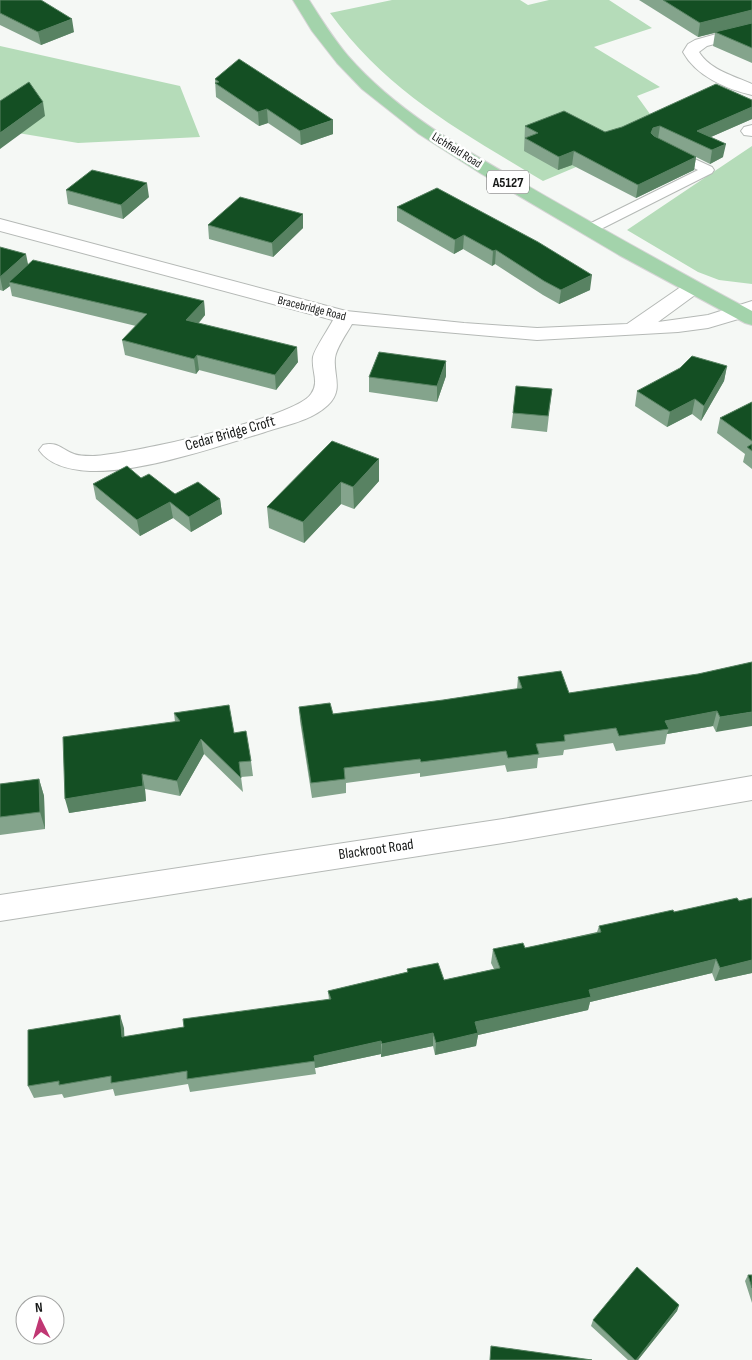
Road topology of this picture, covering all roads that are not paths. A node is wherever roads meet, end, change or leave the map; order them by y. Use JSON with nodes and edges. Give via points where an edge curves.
{"nodes":[{"id":1,"x":301,"y":0,"type":"edge"},
{"id":2,"x":752,"y":29,"type":"edge"},
{"id":3,"x":752,"y":90,"type":"edge"},
{"id":4,"x":666,"y":149,"type":"edge"},
{"id":5,"x":0,"y":225,"type":"edge"},
{"id":6,"x":590,"y":229,"type":"junction"},
{"id":7,"x":692,"y":288,"type":"junction"},
{"id":8,"x":748,"y":313,"type":"edge"},
{"id":9,"x":345,"y":317,"type":"junction"},
{"id":10,"x":632,"y":330,"type":"junction"},
{"id":11,"x":51,"y":450,"type":"dead end"},
{"id":12,"x":752,"y":788,"type":"edge"},
{"id":13,"x":0,"y":908,"type":"edge"}],
"edges":[{"from":1,"to":6,"type":"main road","name":"Lichfield Road","number":"A5127","via":[[330,46],[363,81],[409,120]]},
{"from":2,"to":3,"type":"street","via":[[700,43],[691,52],[704,68]]},
{"from":4,"to":6,"type":"lane","via":[[708,170]]},
{"from":5,"to":9,"type":"street","name":"Bracebridge Road"},
{"from":6,"to":7,"type":"main road","name":"Lichfield Road","number":"A5127"},
{"from":7,"to":8,"type":"main road","name":"Lichfield Road","number":"A5127"},
{"from":7,"to":10,"type":"street"},
{"from":8,"to":10,"type":"street","name":"Bracebridge Road","via":[[690,326]]},
{"from":9,"to":10,"type":"street","name":"Bracebridge Road","via":[[537,334]]},
{"from":9,"to":11,"type":"street","name":"Cedar Bridge Croft","via":[[324,357],[327,385],[324,392],[320,400],[300,413],[152,455],[102,464],[70,461]]},
{"from":12,"to":13,"type":"street","name":"Blackroot Road","via":[[578,819]]}]}
